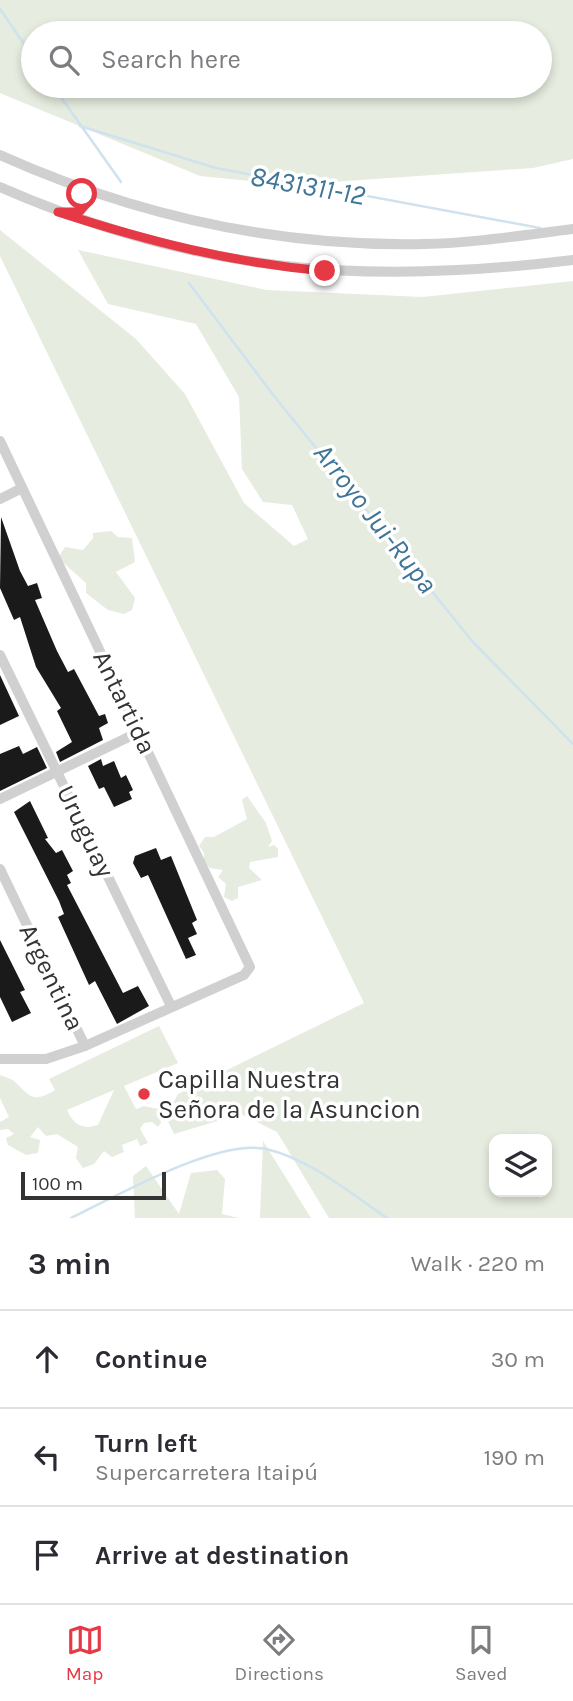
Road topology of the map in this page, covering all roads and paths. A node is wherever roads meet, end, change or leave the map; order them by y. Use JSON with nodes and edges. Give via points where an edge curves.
{"nodes":[{"id":1,"x":0,"y":155,"type":"edge"},
{"id":2,"x":69,"y":183,"type":"junction"},
{"id":3,"x":0,"y":187,"type":"edge"},
{"id":4,"x":58,"y":212,"type":"junction"},
{"id":5,"x":573,"y":229,"type":"edge"},
{"id":6,"x":573,"y":260,"type":"edge"},
{"id":7,"x":0,"y":441,"type":"edge"},
{"id":8,"x":23,"y":488,"type":"junction"},
{"id":9,"x":0,"y":499,"type":"edge"},
{"id":10,"x":0,"y":655,"type":"edge"},
{"id":11,"x":139,"y":732,"type":"junction"},
{"id":12,"x":57,"y":771,"type":"junction"},
{"id":13,"x":0,"y":799,"type":"edge"},
{"id":14,"x":0,"y":869,"type":"edge"},
{"id":15,"x":171,"y":1006,"type":"junction"},
{"id":16,"x":85,"y":1046,"type":"junction"},
{"id":17,"x":0,"y":1059,"type":"edge"}],
"edges":[{"from":1,"to":2,"type":"street"},
{"from":2,"to":4,"type":"street","via":[[86,204],[79,212]]},
{"from":2,"to":5,"type":"street","via":[[198,222],[305,240],[425,244]]},
{"from":3,"to":4,"type":"street"},
{"from":4,"to":6,"type":"street","via":[[197,253],[282,267],[448,273]]},
{"from":7,"to":8,"type":"street","name":"Antartida"},
{"from":8,"to":9,"type":"street"},
{"from":8,"to":11,"type":"street","name":"Antartida"},
{"from":10,"to":12,"type":"street","name":"Uruguay"},
{"from":11,"to":12,"type":"street"},
{"from":11,"to":15,"type":"street","name":"Antartida","via":[[250,963],[244,975]]},
{"from":12,"to":13,"type":"street"},
{"from":12,"to":15,"type":"street","name":"Uruguay"},
{"from":14,"to":16,"type":"street","name":"Argentina"},
{"from":15,"to":16,"type":"street"},
{"from":16,"to":17,"type":"street","via":[[46,1059]]}]}
